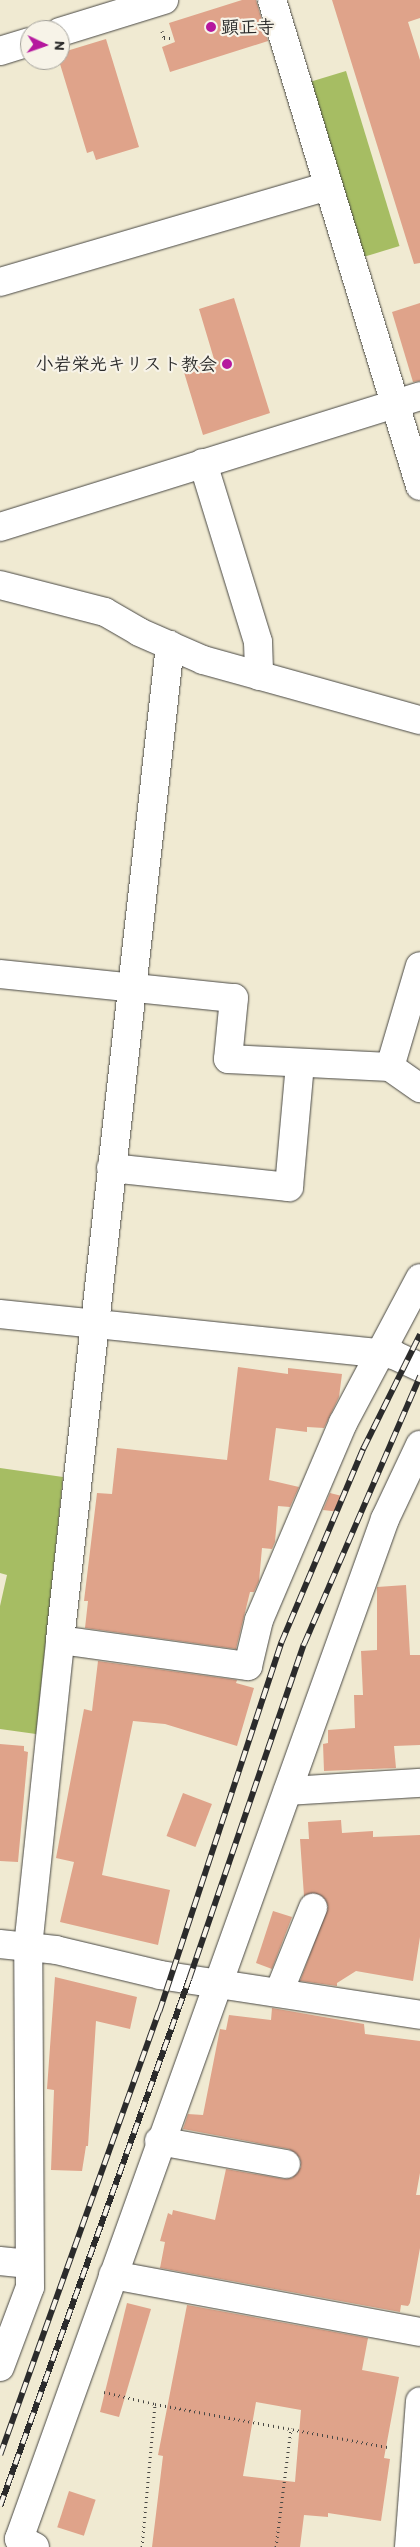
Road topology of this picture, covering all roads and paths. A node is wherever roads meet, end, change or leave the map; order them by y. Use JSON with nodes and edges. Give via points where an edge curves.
{"nodes":[{"id":1,"x":164,"y":0,"type":"edge"},
{"id":2,"x":272,"y":0,"type":"edge"},
{"id":3,"x":118,"y":7,"type":"edge"},
{"id":4,"x":70,"y":28,"type":"edge"},
{"id":5,"x":20,"y":45,"type":"edge"},
{"id":6,"x":0,"y":51,"type":"edge"},
{"id":7,"x":328,"y":186,"type":"junction"},
{"id":8,"x":0,"y":282,"type":"edge"},
{"id":9,"x":420,"y":396,"type":"edge"},
{"id":10,"x":394,"y":403,"type":"junction"},
{"id":11,"x":203,"y":464,"type":"junction"},
{"id":12,"x":420,"y":486,"type":"edge"},
{"id":13,"x":0,"y":527,"type":"edge"},
{"id":14,"x":0,"y":585,"type":"edge"},
{"id":15,"x":170,"y":645,"type":"junction"},
{"id":16,"x":259,"y":676,"type":"junction"},
{"id":17,"x":420,"y":720,"type":"edge"},
{"id":18,"x":420,"y":966,"type":"edge"},
{"id":19,"x":0,"y":974,"type":"edge"},
{"id":20,"x":131,"y":987,"type":"junction"},
{"id":21,"x":392,"y":1061,"type":"junction"},
{"id":22,"x":300,"y":1063,"type":"junction"},
{"id":23,"x":420,"y":1088,"type":"edge"},
{"id":24,"x":111,"y":1168,"type":"junction"},
{"id":25,"x":420,"y":1278,"type":"edge"},
{"id":26,"x":0,"y":1314,"type":"edge"},
{"id":27,"x":93,"y":1324,"type":"junction"},
{"id":28,"x":378,"y":1354,"type":"junction"},
{"id":29,"x":420,"y":1366,"type":"edge"},
{"id":30,"x":420,"y":1445,"type":"edge"},
{"id":31,"x":60,"y":1640,"type":"junction"},
{"id":32,"x":420,"y":1783,"type":"edge"},
{"id":33,"x":288,"y":1791,"type":"junction"},
{"id":34,"x":312,"y":1908,"type":"dead end"},
{"id":35,"x":0,"y":1944,"type":"edge"},
{"id":36,"x":28,"y":1947,"type":"junction"},
{"id":37,"x":217,"y":1982,"type":"junction"},
{"id":38,"x":279,"y":1992,"type":"junction"},
{"id":39,"x":420,"y":2015,"type":"edge"},
{"id":40,"x":159,"y":2142,"type":"junction"},
{"id":41,"x":286,"y":2164,"type":"dead end"},
{"id":42,"x":0,"y":2261,"type":"edge"},
{"id":43,"x":29,"y":2264,"type":"junction"},
{"id":44,"x":112,"y":2275,"type":"junction"},
{"id":45,"x":420,"y":2332,"type":"edge"},
{"id":46,"x":0,"y":2367,"type":"edge"},
{"id":47,"x":75,"y":2385,"type":"junction"},
{"id":48,"x":420,"y":2401,"type":"edge"},
{"id":49,"x":155,"y":2404,"type":"junction"},
{"id":50,"x":292,"y":2428,"type":"junction"},
{"id":51,"x":417,"y":2452,"type":"junction"},
{"id":52,"x":35,"y":2547,"type":"edge"},
{"id":53,"x":142,"y":2547,"type":"edge"},
{"id":54,"x":276,"y":2547,"type":"edge"},
{"id":55,"x":409,"y":2547,"type":"edge"}],
"edges":[{"from":1,"to":3,"type":"street"},
{"from":2,"to":7,"type":"street"},
{"from":3,"to":4,"type":"street"},
{"from":5,"to":6,"type":"street"},
{"from":7,"to":8,"type":"street"},
{"from":7,"to":10,"type":"street"},
{"from":9,"to":10,"type":"street"},
{"from":10,"to":11,"type":"street"},
{"from":10,"to":12,"type":"street"},
{"from":11,"to":13,"type":"street"},
{"from":11,"to":16,"type":"street","via":[[258,642]]},
{"from":14,"to":15,"type":"street","via":[[106,612],[123,624]]},
{"from":15,"to":16,"type":"street","via":[[203,660]]},
{"from":15,"to":20,"type":"street"},
{"from":16,"to":17,"type":"street"},
{"from":18,"to":21,"type":"street"},
{"from":19,"to":20,"type":"street"},
{"from":20,"to":22,"type":"street","via":[[234,998],[228,1059]]},
{"from":20,"to":24,"type":"street"},
{"from":21,"to":22,"type":"street"},
{"from":21,"to":23,"type":"street"},
{"from":22,"to":24,"type":"street","via":[[289,1187]]},
{"from":24,"to":27,"type":"street"},
{"from":25,"to":28,"type":"street"},
{"from":26,"to":27,"type":"street"},
{"from":27,"to":28,"type":"street"},
{"from":27,"to":31,"type":"street"},
{"from":28,"to":29,"type":"street","via":[[394,1355]]},
{"from":28,"to":31,"type":"street","via":[[343,1423],[259,1620],[248,1666]]},
{"from":30,"to":33,"type":"street","via":[[385,1519]]},
{"from":31,"to":36,"type":"street"},
{"from":32,"to":33,"type":"street"},
{"from":33,"to":37,"type":"street"},
{"from":34,"to":38,"type":"street"},
{"from":35,"to":36,"type":"street"},
{"from":36,"to":37,"type":"street","via":[[56,1950],[160,1975]]},
{"from":36,"to":43,"type":"street"},
{"from":37,"to":38,"type":"street"},
{"from":37,"to":40,"type":"street"},
{"from":38,"to":39,"type":"street"},
{"from":40,"to":41,"type":"street"},
{"from":40,"to":44,"type":"street"},
{"from":42,"to":43,"type":"street"},
{"from":43,"to":46,"type":"street","via":[[30,2287]]},
{"from":44,"to":45,"type":"street"},
{"from":44,"to":47,"type":"street"},
{"from":47,"to":49,"type":"path"},
{"from":47,"to":52,"type":"street","via":[[19,2539]]},
{"from":48,"to":51,"type":"street"},
{"from":49,"to":50,"type":"path"},
{"from":49,"to":53,"type":"path"},
{"from":50,"to":51,"type":"path"},
{"from":50,"to":54,"type":"path"},
{"from":51,"to":55,"type":"street"}]}
